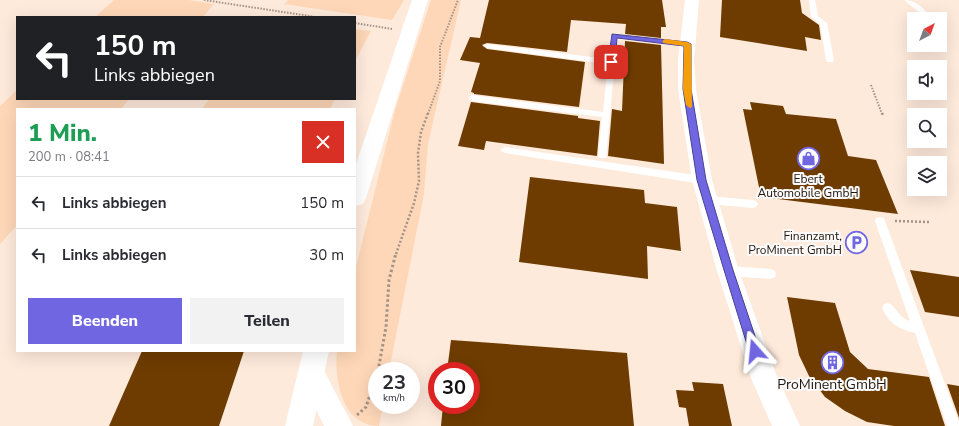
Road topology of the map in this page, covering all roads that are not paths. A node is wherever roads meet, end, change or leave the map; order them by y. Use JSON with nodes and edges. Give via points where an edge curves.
{"nodes":[{"id":1,"x":420,"y":0,"type":"edge"},
{"id":2,"x":692,"y":0,"type":"edge"},
{"id":3,"x":812,"y":0,"type":"edge"},
{"id":4,"x":907,"y":0,"type":"edge"},
{"id":5,"x":923,"y":12,"type":"edge"},
{"id":6,"x":687,"y":44,"type":"junction"},
{"id":7,"x":487,"y":46,"type":"dead end"},
{"id":8,"x":830,"y":60,"type":"dead end"},
{"id":9,"x":611,"y":62,"type":"junction"},
{"id":10,"x":472,"y":98,"type":"dead end"},
{"id":11,"x":607,"y":115,"type":"junction"},
{"id":12,"x":505,"y":150,"type":"dead end"},
{"id":13,"x":603,"y":156,"type":"dead end"},
{"id":14,"x":702,"y":180,"type":"junction"},
{"id":15,"x":356,"y":195,"type":"edge"},
{"id":16,"x":708,"y":200,"type":"junction"},
{"id":17,"x":753,"y":204,"type":"dead end"},
{"id":18,"x":880,"y":221,"type":"road end"},
{"id":19,"x":728,"y":270,"type":"junction"},
{"id":20,"x":771,"y":274,"type":"dead end"},
{"id":21,"x":888,"y":308,"type":"dead end"},
{"id":22,"x":920,"y":329,"type":"junction"},
{"id":23,"x":313,"y":361,"type":"edge"},
{"id":24,"x":347,"y":421,"type":"edge"},
{"id":25,"x":299,"y":426,"type":"edge"},
{"id":26,"x":786,"y":426,"type":"edge"},
{"id":27,"x":954,"y":426,"type":"edge"}],
"edges":[{"from":1,"to":15,"type":"main road"},
{"from":2,"to":6,"type":"street"},
{"from":3,"to":8,"type":"lane","via":[[815,17],[823,23]]},
{"from":4,"to":5,"type":"lane"},
{"from":6,"to":9,"type":"lane","via":[[614,36]]},
{"from":6,"to":14,"type":"street","via":[[687,89]]},
{"from":7,"to":9,"type":"lane"},
{"from":9,"to":11,"type":"lane"},
{"from":10,"to":11,"type":"lane"},
{"from":11,"to":13,"type":"lane"},
{"from":12,"to":14,"type":"lane"},
{"from":14,"to":16,"type":"street"},
{"from":16,"to":17,"type":"lane"},
{"from":16,"to":19,"type":"street"},
{"from":18,"to":22,"type":"lane"},
{"from":19,"to":20,"type":"lane"},
{"from":19,"to":26,"type":"street","via":[[764,378]]},
{"from":21,"to":22,"type":"lane","via":[[892,317],[901,324]]},
{"from":22,"to":27,"type":"lane"},
{"from":23,"to":24,"type":"street"},
{"from":23,"to":25,"type":"main road"}]}
